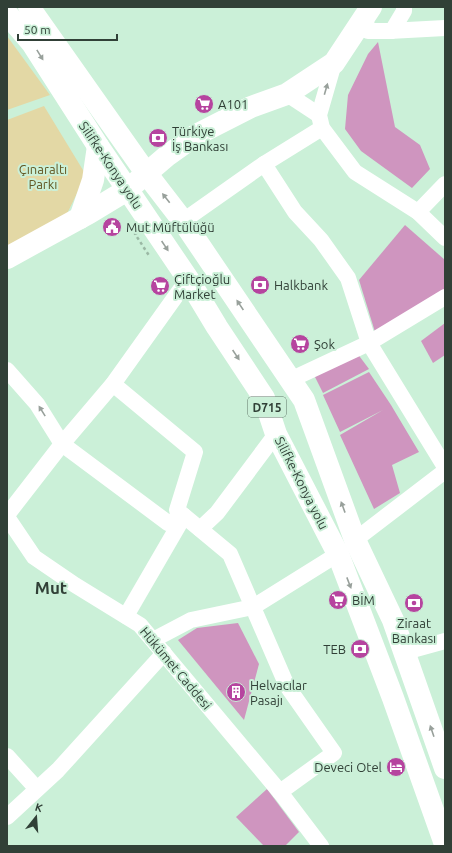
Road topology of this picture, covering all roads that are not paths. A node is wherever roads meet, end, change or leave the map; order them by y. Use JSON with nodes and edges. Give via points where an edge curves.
{"nodes":[{"id":1,"x":29,"y":7,"type":"edge"},
{"id":2,"x":404,"y":9,"type":"edge"},
{"id":3,"x":368,"y":12,"type":"edge"},
{"id":4,"x":7,"y":14,"type":"edge"},
{"id":5,"x":445,"y":28,"type":"edge"},
{"id":6,"x":392,"y":31,"type":"junction"},
{"id":7,"x":334,"y":63,"type":"junction"},
{"id":8,"x":288,"y":94,"type":"junction"},
{"id":9,"x":251,"y":107,"type":"junction"},
{"id":10,"x":320,"y":122,"type":"junction"},
{"id":11,"x":98,"y":146,"type":"junction"},
{"id":12,"x":264,"y":164,"type":"junction"},
{"id":13,"x":146,"y":173,"type":"junction"},
{"id":14,"x":445,"y":184,"type":"edge"},
{"id":15,"x":127,"y":190,"type":"junction"},
{"id":16,"x":418,"y":212,"type":"junction"},
{"id":17,"x":80,"y":218,"type":"junction"},
{"id":18,"x":183,"y":221,"type":"junction"},
{"id":19,"x":445,"y":238,"type":"edge"},
{"id":20,"x":7,"y":258,"type":"edge"},
{"id":21,"x":188,"y":279,"type":"junction"},
{"id":22,"x":445,"y":297,"type":"edge"},
{"id":23,"x":369,"y":342,"type":"junction"},
{"id":24,"x":7,"y":370,"type":"edge"},
{"id":25,"x":290,"y":380,"type":"junction"},
{"id":26,"x":113,"y":384,"type":"junction"},
{"id":27,"x":276,"y":434,"type":"junction"},
{"id":28,"x":62,"y":444,"type":"junction"},
{"id":29,"x":445,"y":467,"type":"edge"},
{"id":30,"x":445,"y":471,"type":"edge"},
{"id":31,"x":7,"y":516,"type":"edge"},
{"id":32,"x":184,"y":516,"type":"junction"},
{"id":33,"x":200,"y":529,"type":"junction"},
{"id":34,"x":355,"y":540,"type":"junction"},
{"id":35,"x":338,"y":554,"type":"junction"},
{"id":36,"x":253,"y":607,"type":"junction"},
{"id":37,"x":126,"y":616,"type":"junction"},
{"id":38,"x":153,"y":640,"type":"junction"},
{"id":39,"x":445,"y":641,"type":"edge"},
{"id":40,"x":405,"y":652,"type":"junction"},
{"id":41,"x":164,"y":653,"type":"junction"},
{"id":42,"x":7,"y":756,"type":"edge"},
{"id":43,"x":445,"y":768,"type":"edge"},
{"id":44,"x":37,"y":789,"type":"junction"},
{"id":45,"x":280,"y":792,"type":"junction"},
{"id":46,"x":7,"y":817,"type":"edge"},
{"id":47,"x":313,"y":843,"type":"edge"},
{"id":48,"x":445,"y":844,"type":"edge"}],
"edges":[{"from":1,"to":13,"type":"main road","name":"Silifke-Konya yolu","number":"D715"},
{"from":2,"to":6,"type":"street"},
{"from":3,"to":6,"type":"street","via":[[368,31]]},
{"from":3,"to":7,"type":"main road"},
{"from":3,"to":9,"type":"main road","via":[[291,80]]},
{"from":4,"to":11,"type":"main road","name":"Silifke-Konya yolu","number":"D715","one_way":true,"via":[[32,43]]},
{"from":5,"to":6,"type":"street"},
{"from":7,"to":8,"type":"main road"},
{"from":10,"to":7,"type":"street","one_way":true},
{"from":8,"to":9,"type":"main road"},
{"from":8,"to":10,"type":"street"},
{"from":9,"to":13,"type":"main road","via":[[196,135]]},
{"from":10,"to":12,"type":"street"},
{"from":10,"to":16,"type":"street","via":[[355,172]]},
{"from":11,"to":15,"type":"main road","name":"Silifke-Konya yolu","number":"D715"},
{"from":11,"to":17,"type":"main road","via":[[93,180]]},
{"from":12,"to":18,"type":"street"},
{"from":12,"to":23,"type":"street","via":[[295,212],[321,240],[348,278]]},
{"from":13,"to":15,"type":"main road"},
{"from":18,"to":13,"type":"main road","name":"Silifke-Konya yolu","number":"D715","one_way":true},
{"from":14,"to":16,"type":"street"},
{"from":15,"to":17,"type":"main road"},
{"from":15,"to":21,"type":"main road","name":"Silifke-Konya yolu","number":"D715","one_way":true},
{"from":16,"to":19,"type":"street"},
{"from":17,"to":20,"type":"main road"},
{"from":25,"to":18,"type":"main road","name":"Silifke-Konya yolu","number":"D715","one_way":true},
{"from":21,"to":26,"type":"street"},
{"from":21,"to":27,"type":"main road","name":"Silifke-Konya yolu","number":"D715","one_way":true,"via":[[264,398]]},
{"from":22,"to":23,"type":"street"},
{"from":23,"to":25,"type":"street"},
{"from":23,"to":29,"type":"street"},
{"from":28,"to":24,"type":"street","one_way":true,"via":[[37,404]]},
{"from":34,"to":25,"type":"main road","name":"Silifke-Konya yolu","number":"D715","one_way":true,"via":[[304,400]]},
{"from":26,"to":28,"type":"street"},
{"from":26,"to":32,"type":"street","via":[[195,452],[176,510]]},
{"from":27,"to":33,"type":"street","via":[[217,513]]},
{"from":27,"to":35,"type":"main road","name":"Silifke-Konya yolu","number":"D715"},
{"from":28,"to":31,"type":"street"},
{"from":28,"to":32,"type":"street","via":[[168,523]]},
{"from":30,"to":34,"type":"street"},
{"from":31,"to":37,"type":"street","name":"Hükümet Caddesi","via":[[34,557]]},
{"from":32,"to":33,"type":"street"},
{"from":32,"to":37,"type":"street"},
{"from":33,"to":36,"type":"street","via":[[230,554]]},
{"from":34,"to":40,"type":"main road","name":"Silifke-Konya yolu","number":"D715","via":[[393,620]]},
{"from":35,"to":36,"type":"street"},
{"from":35,"to":48,"type":"main road","name":"Silifke-Konya yolu","number":"D715","one_way":true},
{"from":36,"to":38,"type":"street","via":[[191,620]]},
{"from":36,"to":45,"type":"street","via":[[287,686],[334,753]]},
{"from":37,"to":38,"type":"street","name":"Hükümet Caddesi","via":[[140,625]]},
{"from":38,"to":41,"type":"street","name":"Hükümet Caddesi"},
{"from":39,"to":40,"type":"street"},
{"from":43,"to":40,"type":"main road","name":"Silifke-Konya yolu","number":"D715","one_way":true},
{"from":41,"to":44,"type":"street","via":[[58,770]]},
{"from":41,"to":45,"type":"street","name":"Hükümet Caddesi"},
{"from":42,"to":44,"type":"street"},
{"from":44,"to":46,"type":"street"},
{"from":45,"to":47,"type":"street","name":"Hükümet Caddesi"}]}
